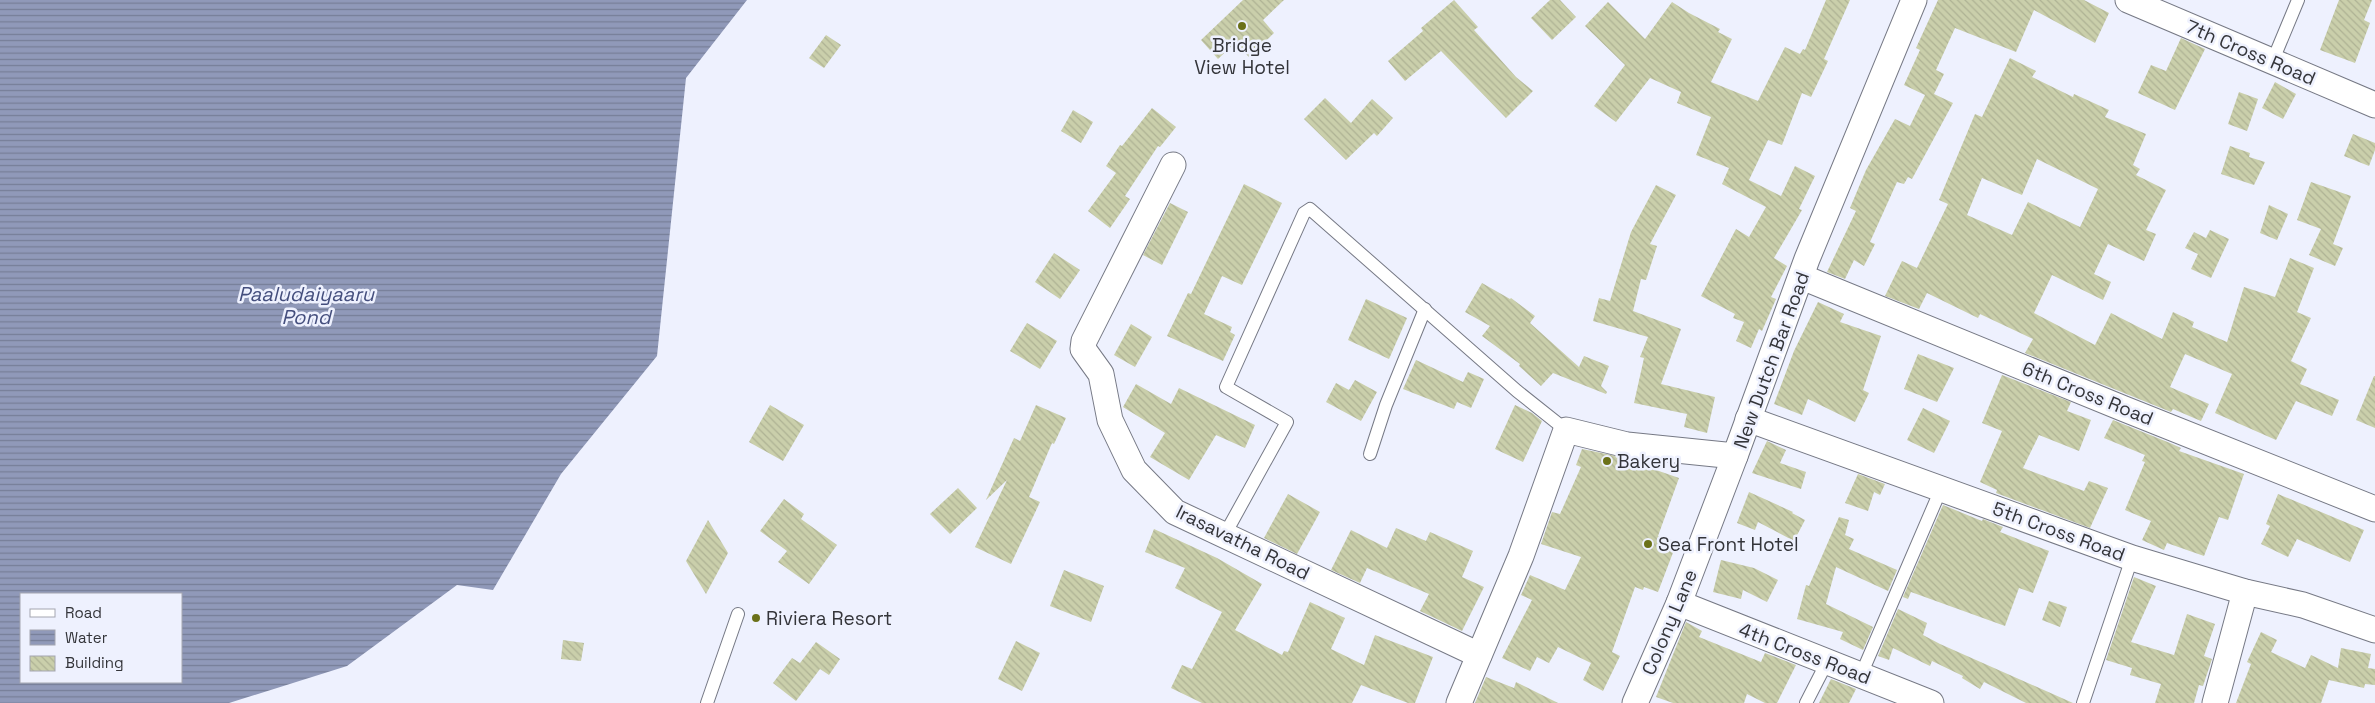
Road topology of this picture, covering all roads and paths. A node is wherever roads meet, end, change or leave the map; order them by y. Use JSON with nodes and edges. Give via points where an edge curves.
{"nodes":[{"id":1,"x":1914,"y":0,"type":"edge"},
{"id":2,"x":2128,"y":0,"type":"edge"},
{"id":3,"x":2298,"y":0,"type":"edge"},
{"id":4,"x":2273,"y":60,"type":"junction"},
{"id":5,"x":2375,"y":104,"type":"edge"},
{"id":6,"x":1173,"y":165,"type":"dead end"},
{"id":7,"x":1802,"y":276,"type":"junction"},
{"id":8,"x":1425,"y":309,"type":"junction"},
{"id":9,"x":1748,"y":419,"type":"junction"},
{"id":10,"x":1566,"y":430,"type":"junction"},
{"id":11,"x":1370,"y":454,"type":"dead end"},
{"id":12,"x":1735,"y":456,"type":"junction"},
{"id":13,"x":1941,"y":489,"type":"junction"},
{"id":14,"x":2375,"y":509,"type":"edge"},
{"id":15,"x":1224,"y":536,"type":"junction"},
{"id":16,"x":2132,"y":558,"type":"junction"},
{"id":17,"x":2245,"y":592,"type":"junction"},
{"id":18,"x":1679,"y":603,"type":"junction"},
{"id":19,"x":738,"y":614,"type":"dead end"},
{"id":20,"x":2375,"y":630,"type":"edge"},
{"id":21,"x":1479,"y":656,"type":"junction"},
{"id":22,"x":1827,"y":662,"type":"junction"},
{"id":23,"x":1861,"y":675,"type":"junction"},
{"id":24,"x":707,"y":703,"type":"edge"},
{"id":25,"x":1459,"y":703,"type":"edge"},
{"id":26,"x":1635,"y":703,"type":"edge"},
{"id":27,"x":1806,"y":703,"type":"edge"},
{"id":28,"x":1931,"y":703,"type":"edge"},
{"id":29,"x":2083,"y":703,"type":"edge"},
{"id":30,"x":2215,"y":703,"type":"edge"}],
"edges":[{"from":1,"to":7,"type":"street","name":"New Dutch Bar Road"},
{"from":2,"to":4,"type":"street","name":"7th Cross Road"},
{"from":3,"to":4,"type":"lane"},
{"from":4,"to":5,"type":"street","name":"7th Cross Road"},
{"from":6,"to":15,"type":"street","name":"Irasavatha Road","via":[[1084,340],[1083,348],[1101,374],[1110,420],[1134,470],[1175,512]]},
{"from":7,"to":9,"type":"street","name":"New Dutch Bar Road"},
{"from":7,"to":14,"type":"street","name":"6th Cross Road"},
{"from":8,"to":10,"type":"lane"},
{"from":8,"to":11,"type":"lane"},
{"from":8,"to":15,"type":"lane","via":[[1320,217],[1310,210],[1304,214],[1226,387],[1287,422]]},
{"from":9,"to":12,"type":"street","name":"New Dutch Bar Road"},
{"from":9,"to":13,"type":"street","name":"5th Cross Road"},
{"from":10,"to":12,"type":"street","name":"New Dutch Bar Road","via":[[1627,445]]},
{"from":10,"to":21,"type":"street","via":[[1521,556]]},
{"from":12,"to":18,"type":"street","name":"Colony Lane"},
{"from":13,"to":16,"type":"street","name":"5th Cross Road"},
{"from":13,"to":23,"type":"lane"},
{"from":15,"to":21,"type":"street","name":"Irasavatha Road"},
{"from":16,"to":17,"type":"street","name":"5th Cross Road"},
{"from":16,"to":29,"type":"lane"},
{"from":17,"to":20,"type":"street","name":"5th Cross Road","via":[[2303,605]]},
{"from":17,"to":30,"type":"street"},
{"from":18,"to":22,"type":"street","name":"4th Cross Road"},
{"from":18,"to":26,"type":"street","name":"Colony Lane"},
{"from":19,"to":24,"type":"lane"},
{"from":21,"to":25,"type":"street"},
{"from":22,"to":23,"type":"street","name":"4th Cross Road"},
{"from":22,"to":27,"type":"lane"},
{"from":23,"to":28,"type":"street","name":"4th Cross Road"}]}
